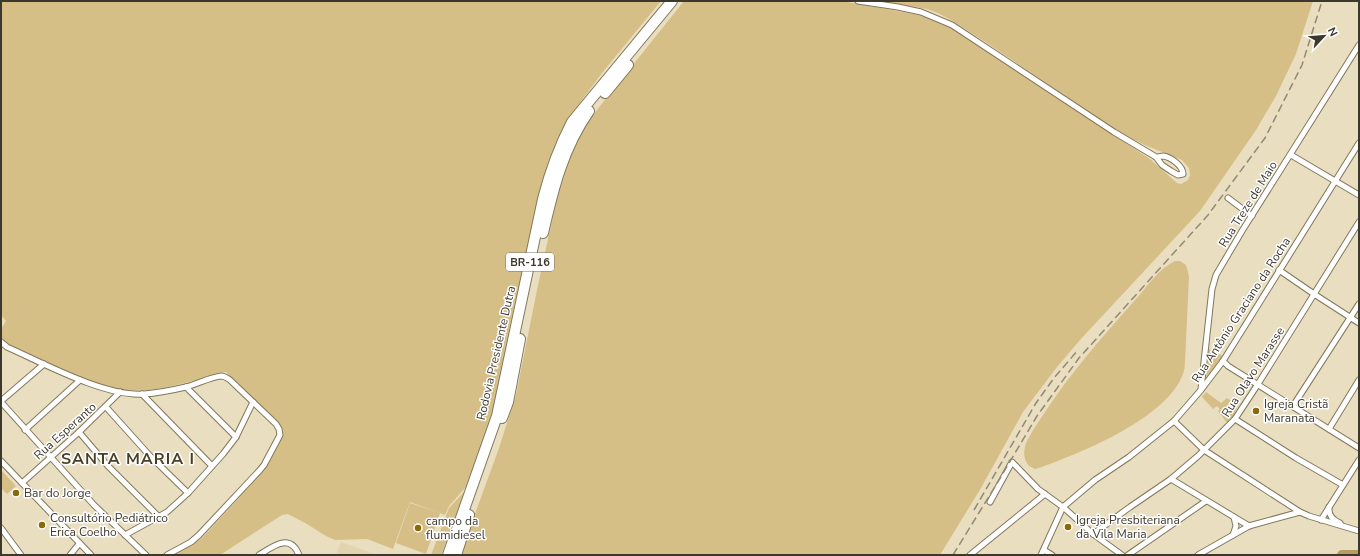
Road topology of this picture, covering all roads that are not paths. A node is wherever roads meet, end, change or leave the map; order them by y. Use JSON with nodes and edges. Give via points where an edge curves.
{"nodes":[{"id":1,"x":672,"y":1,"type":"edge"},
{"id":2,"x":679,"y":1,"type":"edge"},
{"id":3,"x":858,"y":1,"type":"edge"},
{"id":4,"x":1359,"y":45,"type":"edge"},
{"id":5,"x":1359,"y":143,"type":"edge"},
{"id":6,"x":1290,"y":155,"type":"junction"},
{"id":7,"x":1156,"y":157,"type":"junction"},
{"id":8,"x":1335,"y":181,"type":"junction"},
{"id":9,"x":1359,"y":195,"type":"edge"},
{"id":10,"x":1228,"y":198,"type":"dead end"},
{"id":11,"x":1252,"y":216,"type":"junction"},
{"id":12,"x":1359,"y":222,"type":"edge"},
{"id":13,"x":1279,"y":270,"type":"junction"},
{"id":14,"x":1314,"y":294,"type":"junction"},
{"id":15,"x":1359,"y":304,"type":"edge"},
{"id":16,"x":1350,"y":318,"type":"junction"},
{"id":17,"x":1359,"y":323,"type":"edge"},
{"id":18,"x":1,"y":342,"type":"edge"},
{"id":19,"x":7,"y":347,"type":"junction"},
{"id":20,"x":1,"y":351,"type":"edge"},
{"id":21,"x":1223,"y":361,"type":"junction"},
{"id":22,"x":44,"y":364,"type":"junction"},
{"id":23,"x":80,"y":380,"type":"junction"},
{"id":24,"x":1359,"y":380,"type":"edge"},
{"id":25,"x":1258,"y":384,"type":"junction"},
{"id":26,"x":186,"y":387,"type":"junction"},
{"id":27,"x":1201,"y":390,"type":"junction"},
{"id":28,"x":120,"y":392,"type":"junction"},
{"id":29,"x":142,"y":394,"type":"junction"},
{"id":30,"x":1,"y":401,"type":"edge"},
{"id":31,"x":252,"y":402,"type":"junction"},
{"id":32,"x":1293,"y":406,"type":"junction"},
{"id":33,"x":106,"y":407,"type":"junction"},
{"id":34,"x":1235,"y":419,"type":"junction"},
{"id":35,"x":1174,"y":421,"type":"junction"},
{"id":36,"x":1329,"y":429,"type":"junction"},
{"id":37,"x":25,"y":430,"type":"junction"},
{"id":38,"x":79,"y":432,"type":"junction"},
{"id":39,"x":236,"y":437,"type":"junction"},
{"id":40,"x":1359,"y":448,"type":"edge"},
{"id":41,"x":1204,"y":450,"type":"junction"},
{"id":42,"x":51,"y":457,"type":"junction"},
{"id":43,"x":1359,"y":460,"type":"edge"},
{"id":44,"x":1,"y":461,"type":"edge"},
{"id":45,"x":212,"y":466,"type":"junction"},
{"id":46,"x":1171,"y":480,"type":"junction"},
{"id":47,"x":22,"y":483,"type":"junction"},
{"id":48,"x":1343,"y":485,"type":"junction"},
{"id":49,"x":188,"y":493,"type":"junction"},
{"id":50,"x":1045,"y":494,"type":"junction"},
{"id":51,"x":1206,"y":501,"type":"junction"},
{"id":52,"x":990,"y":502,"type":"dead end"},
{"id":53,"x":1329,"y":506,"type":"junction"},
{"id":54,"x":1063,"y":507,"type":"junction"},
{"id":55,"x":1300,"y":512,"type":"junction"},
{"id":56,"x":159,"y":517,"type":"junction"},
{"id":57,"x":1234,"y":517,"type":"junction"},
{"id":58,"x":1321,"y":520,"type":"junction"},
{"id":59,"x":1249,"y":526,"type":"junction"},
{"id":60,"x":1,"y":528,"type":"edge"},
{"id":61,"x":1356,"y":530,"type":"edge"},
{"id":62,"x":1094,"y":534,"type":"junction"},
{"id":63,"x":1233,"y":534,"type":"junction"},
{"id":64,"x":125,"y":535,"type":"junction"},
{"id":65,"x":79,"y":544,"type":"junction"},
{"id":66,"x":1042,"y":552,"type":"edge"},
{"id":67,"x":22,"y":555,"type":"edge"},
{"id":68,"x":70,"y":555,"type":"edge"},
{"id":69,"x":91,"y":555,"type":"edge"},
{"id":70,"x":146,"y":555,"type":"edge"},
{"id":71,"x":167,"y":555,"type":"edge"},
{"id":72,"x":259,"y":555,"type":"edge"},
{"id":73,"x":299,"y":555,"type":"edge"},
{"id":74,"x":448,"y":555,"type":"edge"},
{"id":75,"x":456,"y":555,"type":"edge"},
{"id":76,"x":970,"y":555,"type":"edge"},
{"id":77,"x":1052,"y":555,"type":"edge"},
{"id":78,"x":1122,"y":555,"type":"edge"},
{"id":79,"x":1128,"y":555,"type":"edge"},
{"id":80,"x":1198,"y":555,"type":"edge"}],
"edges":[{"from":1,"to":74,"type":"highway","name":"Rodovia Presidente Dutra","number":"BR-116","via":[[572,122],[553,164],[543,199],[497,416]]},
{"from":2,"to":75,"type":"highway","name":"Rodovia Presidente Dutra","number":"BR-116","via":[[580,123],[566,152],[556,177],[529,292],[508,402]]},
{"from":3,"to":7,"type":"street","via":[[922,12],[952,25]]},
{"from":4,"to":6,"type":"street","name":"Rua Treze de Maio"},
{"from":5,"to":8,"type":"street","name":"Rua Antônio Graciano da Rocha"},
{"from":6,"to":8,"type":"street"},
{"from":6,"to":11,"type":"street","name":"Rua Treze de Maio"},
{"from":7,"to":7,"type":"street","via":[[1162,165],[1176,174],[1183,174],[1181,168],[1169,159],[1164,156]]},
{"from":8,"to":9,"type":"street"},
{"from":8,"to":13,"type":"street","name":"Rua Antônio Graciano da Rocha"},
{"from":10,"to":11,"type":"street"},
{"from":11,"to":27,"type":"street","name":"Rua Treze de Maio","via":[[1223,263],[1214,283]]},
{"from":12,"to":14,"type":"street","name":"Rua Olavo Marasse"},
{"from":13,"to":14,"type":"street"},
{"from":13,"to":21,"type":"street","name":"Rua Antônio Graciano da Rocha"},
{"from":14,"to":16,"type":"street"},
{"from":14,"to":25,"type":"street","name":"Rua Olavo Marasse"},
{"from":15,"to":16,"type":"street"},
{"from":16,"to":17,"type":"street"},
{"from":16,"to":32,"type":"street"},
{"from":18,"to":19,"type":"street"},
{"from":19,"to":20,"type":"street"},
{"from":19,"to":22,"type":"street"},
{"from":21,"to":25,"type":"street"},
{"from":21,"to":27,"type":"street","name":"Rua Antônio Graciano da Rocha"},
{"from":22,"to":23,"type":"street"},
{"from":22,"to":30,"type":"street"},
{"from":23,"to":28,"type":"street"},
{"from":23,"to":37,"type":"street"},
{"from":24,"to":36,"type":"street"},
{"from":25,"to":32,"type":"street"},
{"from":25,"to":34,"type":"street","name":"Rua Olavo Marasse"},
{"from":26,"to":29,"type":"street"},
{"from":26,"to":31,"type":"street","via":[[225,377]]},
{"from":26,"to":39,"type":"street"},
{"from":27,"to":35,"type":"street","name":"Rua Antônio Graciano da Rocha"},
{"from":28,"to":29,"type":"street"},
{"from":28,"to":33,"type":"street","name":"Rua Esperanto"},
{"from":29,"to":45,"type":"street"},
{"from":30,"to":37,"type":"street"},
{"from":31,"to":39,"type":"street"},
{"from":31,"to":71,"type":"street","via":[[278,426],[280,432],[264,465],[199,535]]},
{"from":32,"to":36,"type":"street"},
{"from":33,"to":38,"type":"street","name":"Rua Esperanto"},
{"from":33,"to":49,"type":"street"},
{"from":34,"to":41,"type":"street","name":"Rua Olavo Marasse"},
{"from":34,"to":48,"type":"street"},
{"from":35,"to":41,"type":"street"},
{"from":35,"to":54,"type":"street","name":"Rua Antônio Graciano da Rocha"},
{"from":36,"to":40,"type":"street"},
{"from":37,"to":42,"type":"street"},
{"from":38,"to":42,"type":"street","name":"Rua Esperanto"},
{"from":38,"to":56,"type":"street","via":[[108,466]]},
{"from":39,"to":45,"type":"street"},
{"from":41,"to":46,"type":"street","name":"Rua Olavo Marasse"},
{"from":41,"to":55,"type":"street"},
{"from":42,"to":47,"type":"street","name":"Rua Esperanto"},
{"from":42,"to":64,"type":"street"},
{"from":43,"to":48,"type":"street"},
{"from":44,"to":47,"type":"street"},
{"from":45,"to":49,"type":"street"},
{"from":46,"to":51,"type":"street"},
{"from":46,"to":62,"type":"street","name":"Rua Olavo Marasse"},
{"from":47,"to":65,"type":"street"},
{"from":48,"to":53,"type":"street"},
{"from":49,"to":56,"type":"street"},
{"from":50,"to":52,"type":"street","via":[[1012,462]]},
{"from":50,"to":54,"type":"street"},
{"from":50,"to":76,"type":"street"},
{"from":51,"to":57,"type":"street"},
{"from":51,"to":79,"type":"street"},
{"from":53,"to":58,"type":"street"},
{"from":53,"to":61,"type":"street","via":[[1329,513],[1334,520]]},
{"from":54,"to":62,"type":"street"},
{"from":54,"to":66,"type":"street","name":"Rua Antônio Graciano da Rocha"},
{"from":55,"to":58,"type":"street"},
{"from":55,"to":59,"type":"street"},
{"from":56,"to":64,"type":"street"},
{"from":57,"to":59,"type":"street"},
{"from":57,"to":63,"type":"street","via":[[1236,524]]},
{"from":58,"to":61,"type":"street"},
{"from":59,"to":63,"type":"street"},
{"from":60,"to":67,"type":"street"},
{"from":62,"to":78,"type":"street"},
{"from":63,"to":80,"type":"street"},
{"from":64,"to":70,"type":"street"},
{"from":65,"to":68,"type":"street"},
{"from":65,"to":69,"type":"street"},
{"from":66,"to":77,"type":"street"},
{"from":72,"to":73,"type":"street","via":[[285,542],[294,547]]}]}
